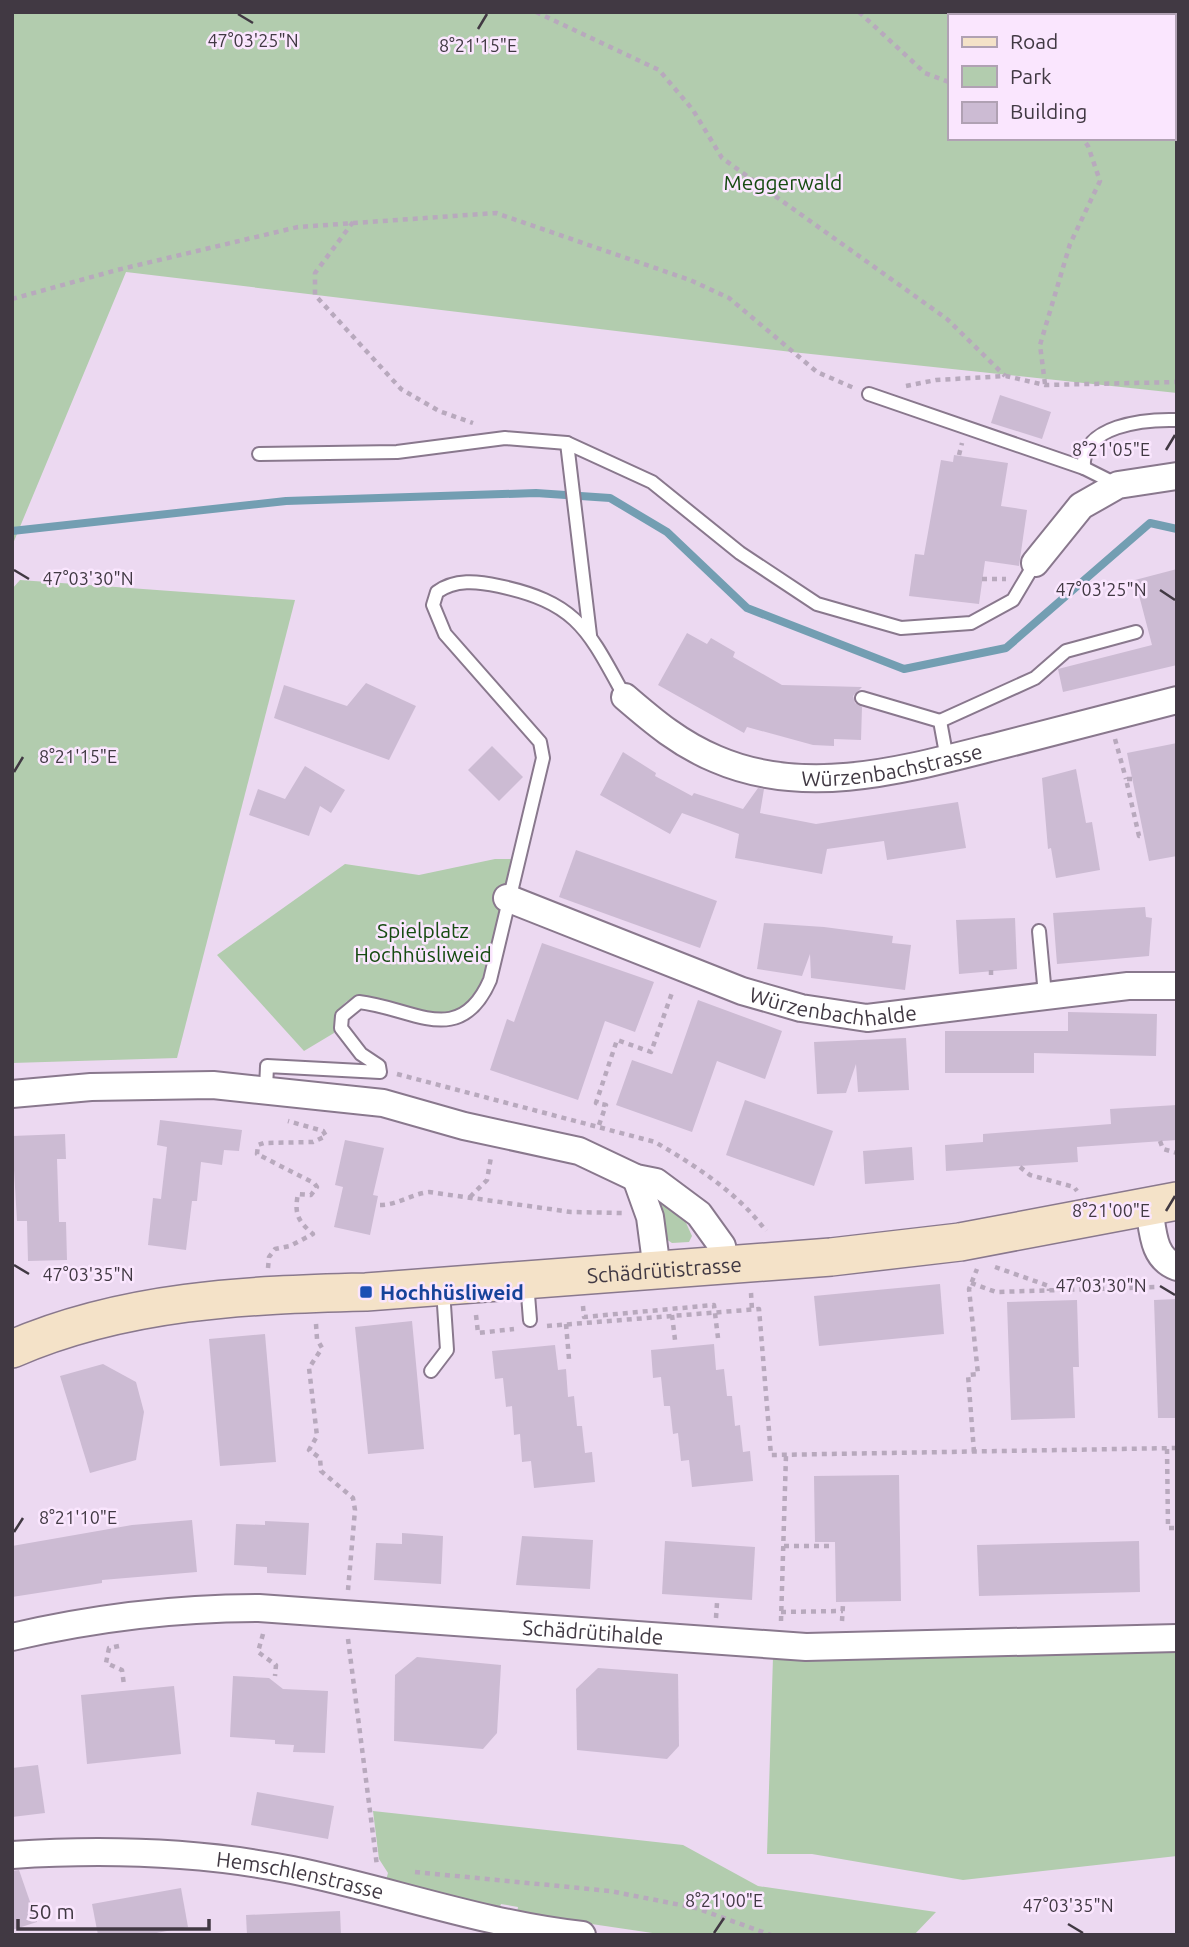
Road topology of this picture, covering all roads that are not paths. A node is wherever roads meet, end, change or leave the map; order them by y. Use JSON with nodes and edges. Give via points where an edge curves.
{"nodes":[{"id":1,"x":869,"y":394,"type":"road end"},
{"id":2,"x":1177,"y":420,"type":"edge"},
{"id":3,"x":567,"y":443,"type":"junction"},
{"id":4,"x":259,"y":454,"type":"dead end"},
{"id":5,"x":1084,"y":468,"type":"junction"},
{"id":6,"x":1177,"y":476,"type":"edge"},
{"id":7,"x":1118,"y":485,"type":"junction"},
{"id":8,"x":1035,"y":563,"type":"joint"},
{"id":9,"x":1136,"y":632,"type":"dead end"},
{"id":10,"x":590,"y":635,"type":"junction"},
{"id":11,"x":625,"y":697,"type":"joint"},
{"id":12,"x":862,"y":698,"type":"dead end"},
{"id":13,"x":1177,"y":700,"type":"edge"},
{"id":14,"x":940,"y":721,"type":"junction"},
{"id":15,"x":947,"y":759,"type":"junction"},
{"id":16,"x":507,"y":898,"type":"junction"},
{"id":17,"x":1039,"y":931,"type":"dead end"},
{"id":18,"x":1177,"y":986,"type":"edge"},
{"id":19,"x":1045,"y":995,"type":"junction"},
{"id":20,"x":266,"y":1089,"type":"junction"},
{"id":21,"x":12,"y":1094,"type":"edge"},
{"id":22,"x":636,"y":1178,"type":"junction"},
{"id":23,"x":1163,"y":1204,"type":"edge"},
{"id":24,"x":724,"y":1264,"type":"junction"},
{"id":25,"x":1175,"y":1267,"type":"edge"},
{"id":26,"x":657,"y":1270,"type":"junction"},
{"id":27,"x":526,"y":1280,"type":"junction"},
{"id":28,"x":442,"y":1286,"type":"junction"},
{"id":29,"x":535,"y":1324,"type":"road end"},
{"id":30,"x":12,"y":1349,"type":"edge"},
{"id":31,"x":431,"y":1371,"type":"dead end"},
{"id":32,"x":12,"y":1637,"type":"edge"},
{"id":33,"x":1177,"y":1638,"type":"edge"},
{"id":34,"x":12,"y":1855,"type":"edge"},
{"id":35,"x":582,"y":1935,"type":"edge"}],
"edges":[{"from":1,"to":5,"type":"lane"},
{"from":2,"to":5,"type":"lane","via":[[1102,433],[1088,444]]},
{"from":3,"to":4,"type":"lane","via":[[505,438],[397,452]]},
{"from":3,"to":8,"type":"lane","via":[[652,482],[740,553],[817,604],[901,628],[971,623],[1013,600]]},
{"from":3,"to":10,"type":"lane"},
{"from":5,"to":7,"type":"lane"},
{"from":6,"to":7,"type":"street"},
{"from":7,"to":8,"type":"street","via":[[1081,506]]},
{"from":9,"to":14,"type":"lane","via":[[1066,651],[1035,678]]},
{"from":10,"to":11,"type":"lane"},
{"from":10,"to":16,"type":"lane","via":[[553,602],[489,584],[446,586],[437,592],[432,605],[445,634],[540,742],[541,766]]},
{"from":11,"to":15,"type":"street","name":"Würzenbachstrasse","via":[[673,738],[718,760],[764,774],[808,779],[864,776]]},
{"from":12,"to":14,"type":"lane"},
{"from":13,"to":15,"type":"street","name":"Würzenbachstrasse"},
{"from":14,"to":15,"type":"lane"},
{"from":16,"to":19,"type":"street","name":"Würzenbachhalde","via":[[742,991],[801,1008],[867,1018]]},
{"from":16,"to":20,"type":"lane","via":[[490,980],[469,1013],[450,1021],[430,1020],[359,1002],[342,1016],[341,1028],[380,1072],[268,1066]]},
{"from":17,"to":19,"type":"lane"},
{"from":18,"to":19,"type":"street","name":"Würzenbachhalde"},
{"from":20,"to":21,"type":"street","via":[[132,1085]]},
{"from":20,"to":22,"type":"street","via":[[383,1104],[579,1151]]},
{"from":22,"to":24,"type":"street","via":[[656,1182],[699,1214],[722,1245]]},
{"from":22,"to":26,"type":"street","via":[[649,1217]]},
{"from":23,"to":24,"type":"main road","name":"Schädrütistrasse","via":[[960,1242]]},
{"from":23,"to":25,"type":"street","via":[[1156,1248]]},
{"from":24,"to":26,"type":"main road","name":"Schädrütistrasse"},
{"from":26,"to":27,"type":"main road","name":"Schädrütistrasse"},
{"from":27,"to":28,"type":"main road","name":"Schädrütistrasse"},
{"from":27,"to":29,"type":"lane"},
{"from":28,"to":30,"type":"main road","name":"Schädrütistrasse","via":[[290,1293],[149,1308],[89,1321]]},
{"from":28,"to":31,"type":"lane","via":[[447,1350]]},
{"from":32,"to":33,"type":"street","name":"Schädrütihalde","via":[[116,1616],[192,1608],[259,1608],[806,1647]]},
{"from":34,"to":35,"type":"street","name":"Hemschlenstrasse","via":[[55,1852],[236,1861],[504,1923]]}]}
